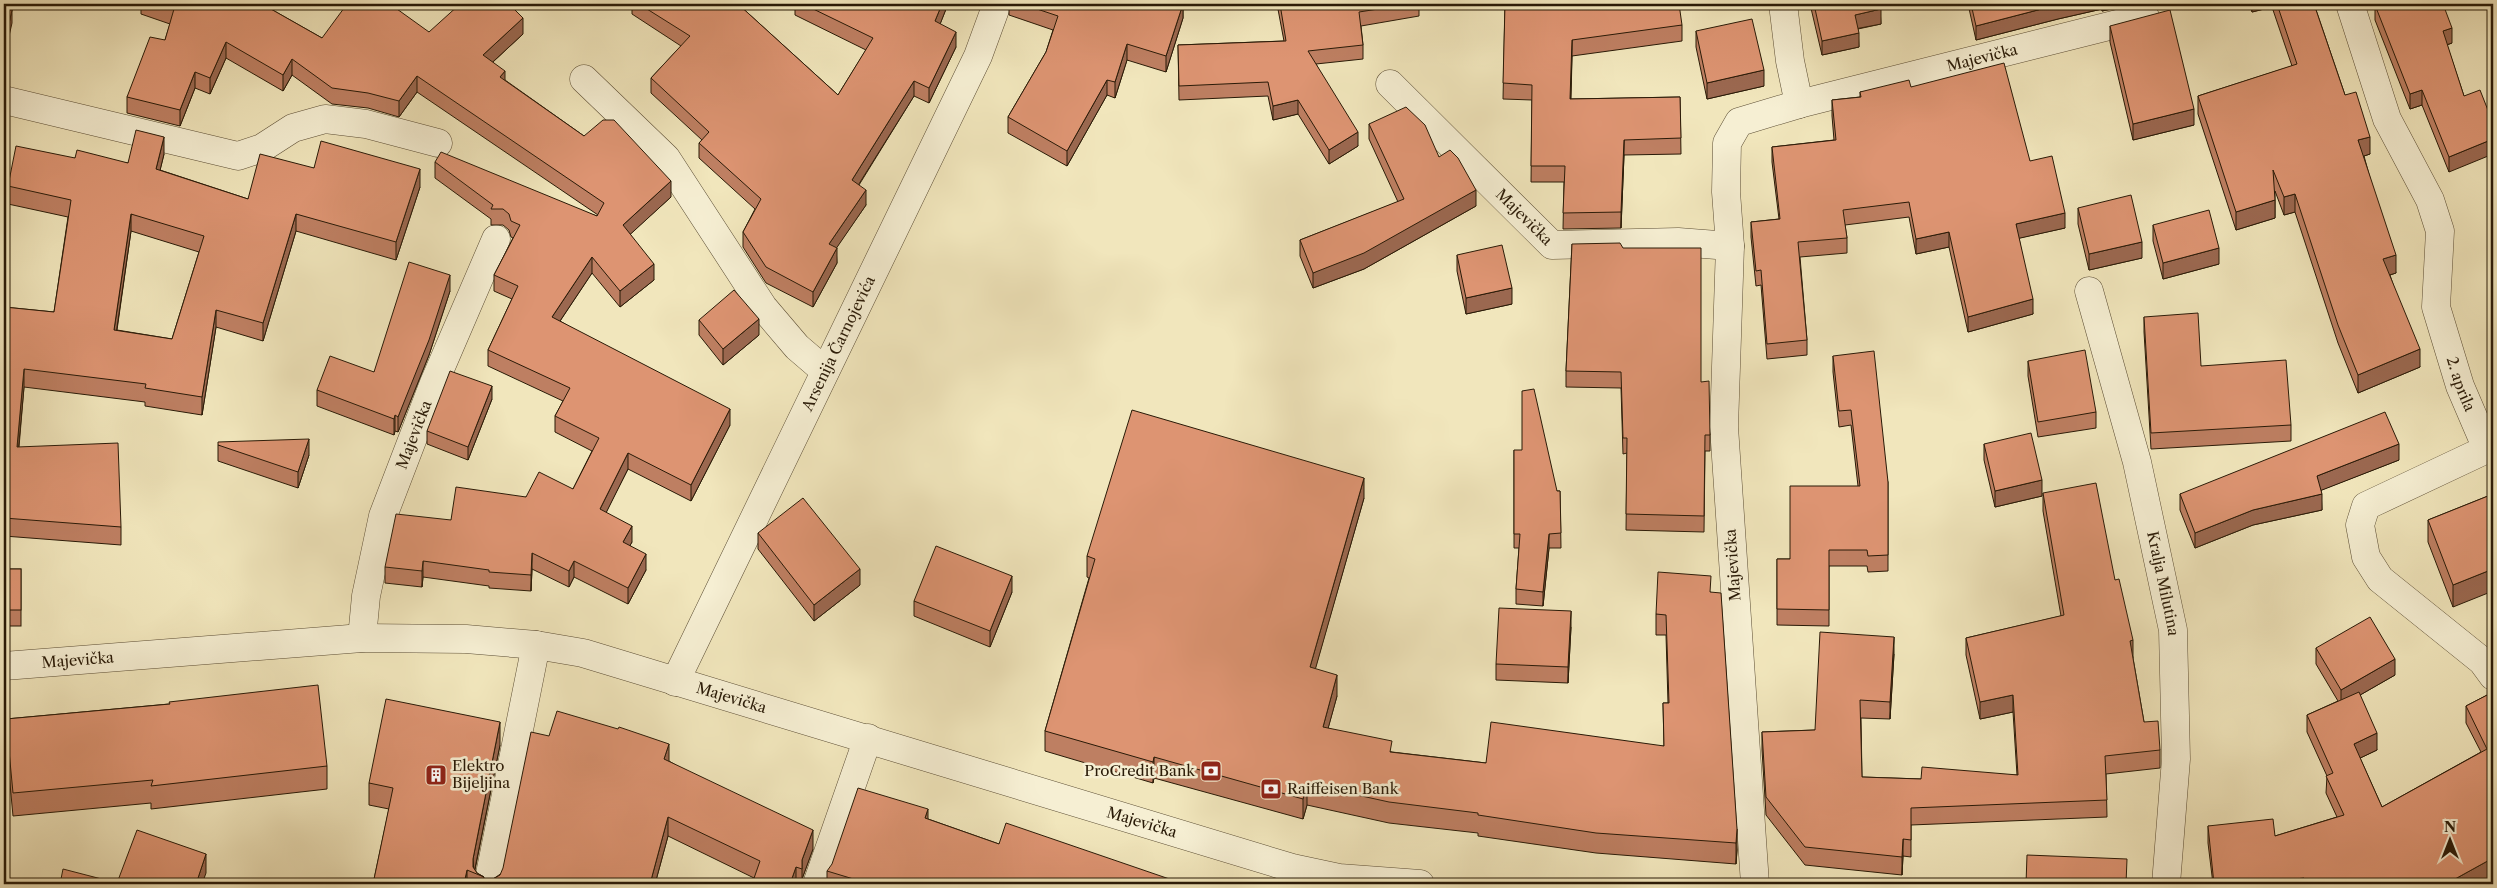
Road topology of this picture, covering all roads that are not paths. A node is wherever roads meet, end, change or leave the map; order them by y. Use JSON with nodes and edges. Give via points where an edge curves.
{"nodes":[{"id":1,"x":997,"y":4,"type":"edge"},
{"id":2,"x":1783,"y":4,"type":"edge"},
{"id":3,"x":2350,"y":4,"type":"edge"},
{"id":4,"x":2164,"y":12,"type":"edge"},
{"id":5,"x":584,"y":79,"type":"dead end"},
{"id":6,"x":1390,"y":84,"type":"dead end"},
{"id":7,"x":4,"y":100,"type":"edge"},
{"id":8,"x":1799,"y":104,"type":"junction"},
{"id":9,"x":438,"y":143,"type":"dead end"},
{"id":10,"x":496,"y":239,"type":"dead end"},
{"id":11,"x":1730,"y":246,"type":"junction"},
{"id":12,"x":2089,"y":292,"type":"dead end"},
{"id":13,"x":825,"y":371,"type":"junction"},
{"id":14,"x":2490,"y":448,"type":"edge"},
{"id":15,"x":362,"y":638,"type":"junction"},
{"id":16,"x":536,"y":645,"type":"junction"},
{"id":17,"x":4,"y":666,"type":"edge"},
{"id":18,"x":2493,"y":676,"type":"edge"},
{"id":19,"x":675,"y":682,"type":"junction"},
{"id":20,"x":868,"y":738,"type":"junction"},
{"id":21,"x":1338,"y":881,"type":"edge"},
{"id":22,"x":488,"y":884,"type":"edge"},
{"id":23,"x":817,"y":884,"type":"edge"},
{"id":24,"x":1420,"y":884,"type":"edge"},
{"id":25,"x":1755,"y":884,"type":"edge"},
{"id":26,"x":2166,"y":884,"type":"edge"}],
"edges":[{"from":1,"to":13,"type":"street","name":"Arsenija Čarnojevića","via":[[978,56]]},
{"from":2,"to":8,"type":"street"},
{"from":3,"to":14,"type":"street","name":"2. aprila","via":[[2387,119],[2430,200],[2440,231],[2436,307],[2460,386]]},
{"from":4,"to":8,"type":"street","name":"Majevička"},
{"from":5,"to":13,"type":"street","via":[[666,158],[763,306],[797,347]]},
{"from":6,"to":11,"type":"street","name":"Majevička","via":[[1552,245],[1678,242]]},
{"from":7,"to":9,"type":"street","via":[[238,156],[262,148],[294,128],[325,119],[366,124]]},
{"from":8,"to":11,"type":"street","name":"Majevička","via":[[1739,122],[1726,142]]},
{"from":10,"to":15,"type":"street","name":"Majevička","via":[[434,383],[382,516],[366,596]]},
{"from":11,"to":25,"type":"street","name":"Majevička","via":[[1724,427]]},
{"from":12,"to":26,"type":"street","name":"Kralja Milutina","via":[[2137,462],[2173,630],[2176,759]]},
{"from":13,"to":19,"type":"street","name":"Arsenija Čarnojevića"},
{"from":14,"to":18,"type":"street","name":"2. aprila","via":[[2366,506],[2360,525],[2366,557],[2380,579],[2482,661]]},
{"from":15,"to":16,"type":"street","name":"Majevička","via":[[466,639]]},
{"from":15,"to":17,"type":"street","name":"Majevička"},
{"from":16,"to":19,"type":"street","name":"Majevička","via":[[583,653]]},
{"from":16,"to":22,"type":"street"},
{"from":19,"to":20,"type":"street","name":"Majevička"},
{"from":20,"to":21,"type":"street","name":"Majevička"},
{"from":20,"to":23,"type":"street"},
{"from":21,"to":24,"type":"street","name":"Majevička"}]}
